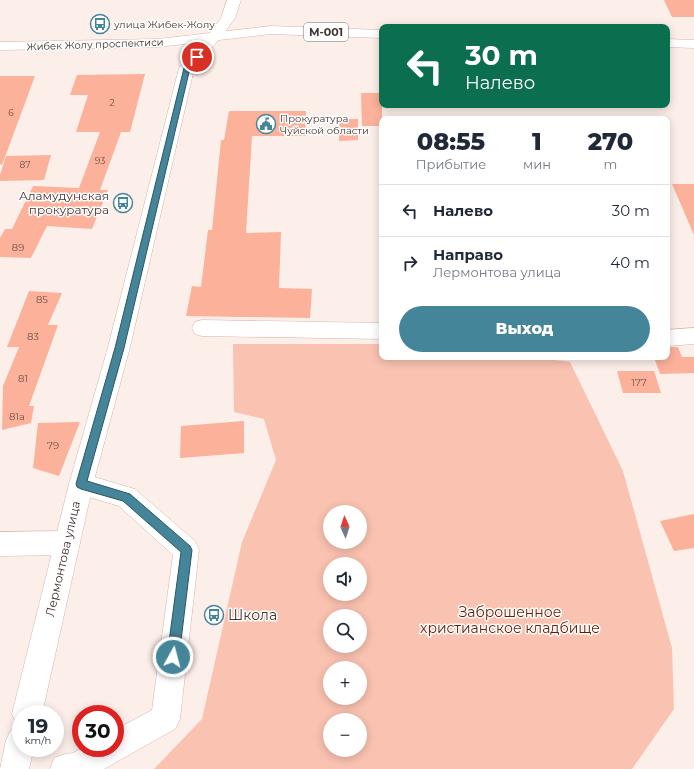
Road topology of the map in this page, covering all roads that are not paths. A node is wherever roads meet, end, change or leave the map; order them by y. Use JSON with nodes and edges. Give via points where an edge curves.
{"nodes":[{"id":1,"x":234,"y":0,"type":"edge"},
{"id":2,"x":0,"y":34,"type":"edge"},
{"id":3,"x":379,"y":34,"type":"edge"},
{"id":4,"x":214,"y":38,"type":"junction"},
{"id":5,"x":670,"y":43,"type":"edge"},
{"id":6,"x":694,"y":44,"type":"edge"},
{"id":7,"x":0,"y":46,"type":"edge"},
{"id":8,"x":202,"y":328,"type":"dead end"},
{"id":9,"x":379,"y":330,"type":"edge"},
{"id":10,"x":694,"y":336,"type":"edge"},
{"id":11,"x":670,"y":338,"type":"edge"},
{"id":12,"x":81,"y":484,"type":"junction"},
{"id":13,"x":66,"y":543,"type":"junction"},
{"id":14,"x":0,"y":544,"type":"edge"},
{"id":15,"x":29,"y":705,"type":"edge"},
{"id":16,"x":124,"y":741,"type":"edge"},
{"id":17,"x":17,"y":757,"type":"edge"},
{"id":18,"x":96,"y":757,"type":"edge"},
{"id":19,"x":14,"y":769,"type":"edge"},
{"id":20,"x":65,"y":769,"type":"edge"}],
"edges":[{"from":1,"to":4,"type":"main road","name":"Лермонтова улица","via":[[228,18]]},
{"from":2,"to":4,"type":"main road","name":"Жибек Жолу проспектиси","number":"М-001","via":[[164,31]]},
{"from":3,"to":4,"type":"main road","name":"Жибек Жолу проспектиси","number":"М-001","via":[[271,30]]},
{"from":4,"to":7,"type":"main road","name":"Жибек Жолу проспектиси","number":"М-001","via":[[158,43]]},
{"from":4,"to":12,"type":"main road","name":"Лермонтова улица","via":[[187,68],[119,348]]},
{"from":5,"to":6,"type":"main road"},
{"from":8,"to":9,"type":"main road"},
{"from":10,"to":11,"type":"main road"},
{"from":12,"to":13,"type":"main road","name":"Лермонтова улица"},
{"from":12,"to":16,"type":"main road","via":[[126,497],[186,550],[165,719]]},
{"from":13,"to":14,"type":"main road"},
{"from":13,"to":15,"type":"main road","name":"Лермонтова улица"},
{"from":17,"to":19,"type":"main road"},
{"from":18,"to":20,"type":"main road","via":[[76,768]]}]}
